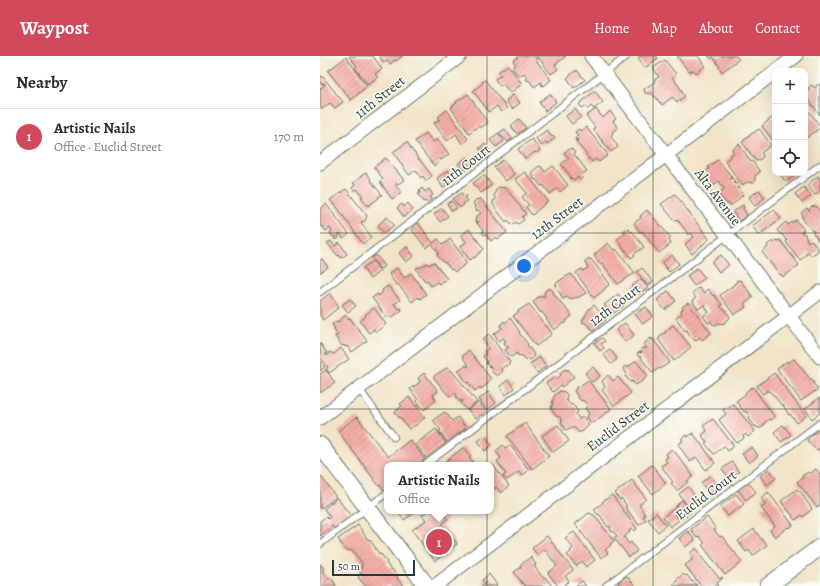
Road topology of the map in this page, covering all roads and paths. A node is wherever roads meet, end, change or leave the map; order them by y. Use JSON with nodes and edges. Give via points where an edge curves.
{"nodes":[{"id":1,"x":460,"y":56,"type":"edge"},
{"id":2,"x":591,"y":56,"type":"edge"},
{"id":3,"x":627,"y":56,"type":"edge"},
{"id":4,"x":796,"y":56,"type":"edge"},
{"id":5,"x":781,"y":68,"type":"edge"},
{"id":6,"x":604,"y":73,"type":"junction"},
{"id":7,"x":772,"y":75,"type":"edge"},
{"id":8,"x":667,"y":155,"type":"junction"},
{"id":9,"x":320,"y":163,"type":"edge"},
{"id":10,"x":820,"y":165,"type":"edge"},
{"id":11,"x":727,"y":235,"type":"junction"},
{"id":12,"x":320,"y":292,"type":"edge"},
{"id":13,"x":820,"y":292,"type":"edge"},
{"id":14,"x":789,"y":316,"type":"junction"},
{"id":15,"x":820,"y":357,"type":"edge"},
{"id":16,"x":359,"y":389,"type":"junction"},
{"id":17,"x":320,"y":418,"type":"edge"},
{"id":18,"x":820,"y":423,"type":"edge"},
{"id":19,"x":394,"y":437,"type":"dead end"},
{"id":20,"x":320,"y":445,"type":"edge"},
{"id":21,"x":428,"y":462,"type":"edge"},
{"id":22,"x":384,"y":496,"type":"edge"},
{"id":23,"x":368,"y":508,"type":"junction"},
{"id":24,"x":320,"y":544,"type":"edge"},
{"id":25,"x":820,"y":547,"type":"edge"},
{"id":26,"x":427,"y":586,"type":"edge"},
{"id":27,"x":435,"y":586,"type":"edge"},
{"id":28,"x":606,"y":586,"type":"edge"},
{"id":29,"x":768,"y":586,"type":"edge"}],
"edges":[{"from":1,"to":9,"type":"street","name":"11th Street"},
{"from":2,"to":6,"type":"street","name":"Alta Avenue"},
{"from":3,"to":6,"type":"lane","name":"11th Court"},
{"from":4,"to":5,"type":"street","name":"12th Street"},
{"from":6,"to":8,"type":"street","name":"Alta Avenue"},
{"from":6,"to":12,"type":"lane","name":"11th Court"},
{"from":7,"to":8,"type":"street","name":"12th Street"},
{"from":8,"to":11,"type":"street","name":"Alta Avenue"},
{"from":8,"to":16,"type":"street","name":"12th Street"},
{"from":10,"to":11,"type":"lane","name":"12th Court"},
{"from":11,"to":14,"type":"street","name":"Alta Avenue"},
{"from":11,"to":21,"type":"lane","name":"12th Court"},
{"from":13,"to":14,"type":"street","name":"Euclid Street"},
{"from":14,"to":15,"type":"street","name":"Alta Avenue"},
{"from":14,"to":27,"type":"street","name":"Euclid Street"},
{"from":16,"to":17,"type":"street","name":"12th Street"},
{"from":16,"to":19,"type":"lane"},
{"from":18,"to":28,"type":"lane","name":"Euclid Court"},
{"from":20,"to":23,"type":"street"},
{"from":22,"to":23,"type":"lane"},
{"from":23,"to":24,"type":"lane"},
{"from":23,"to":26,"type":"street"},
{"from":25,"to":29,"type":"street"}]}
